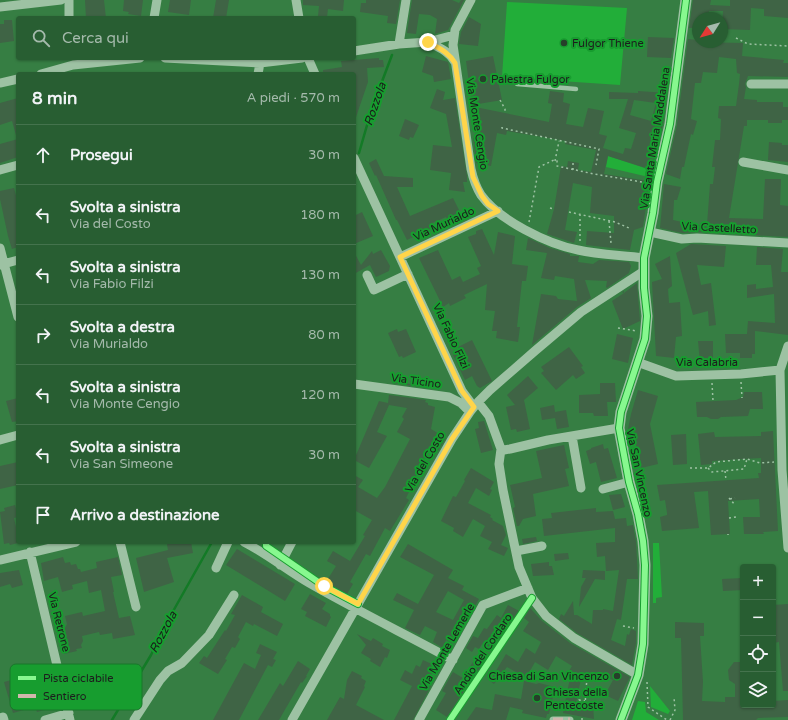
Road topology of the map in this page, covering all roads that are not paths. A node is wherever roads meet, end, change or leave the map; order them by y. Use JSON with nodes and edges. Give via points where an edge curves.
{"nodes":[{"id":1,"x":61,"y":0,"type":"edge"},
{"id":2,"x":69,"y":0,"type":"edge"},
{"id":3,"x":157,"y":0,"type":"edge"},
{"id":4,"x":296,"y":0,"type":"edge"},
{"id":5,"x":406,"y":0,"type":"edge"},
{"id":6,"x":471,"y":0,"type":"edge"},
{"id":7,"x":686,"y":0,"type":"edge"},
{"id":8,"x":0,"y":7,"type":"edge"},
{"id":9,"x":69,"y":16,"type":"edge"},
{"id":10,"x":154,"y":16,"type":"edge"},
{"id":11,"x":299,"y":16,"type":"edge"},
{"id":12,"x":454,"y":35,"type":"junction"},
{"id":13,"x":428,"y":42,"type":"junction"},
{"id":14,"x":399,"y":44,"type":"junction"},
{"id":15,"x":356,"y":51,"type":"edge"},
{"id":16,"x":95,"y":60,"type":"edge"},
{"id":17,"x":203,"y":60,"type":"edge"},
{"id":18,"x":285,"y":60,"type":"edge"},
{"id":19,"x":309,"y":60,"type":"edge"},
{"id":20,"x":72,"y":61,"type":"edge"},
{"id":21,"x":260,"y":63,"type":"junction"},
{"id":22,"x":455,"y":63,"type":"junction"},
{"id":23,"x":56,"y":72,"type":"edge"},
{"id":24,"x":258,"y":72,"type":"edge"},
{"id":25,"x":314,"y":72,"type":"edge"},
{"id":26,"x":16,"y":79,"type":"edge"},
{"id":27,"x":0,"y":83,"type":"edge"},
{"id":28,"x":517,"y":84,"type":"dead end"},
{"id":29,"x":752,"y":84,"type":"dead end"},
{"id":30,"x":788,"y":84,"type":"edge"},
{"id":31,"x":576,"y":89,"type":"dead end"},
{"id":32,"x":356,"y":162,"type":"edge"},
{"id":33,"x":743,"y":162,"type":"dead end"},
{"id":34,"x":16,"y":166,"type":"edge"},
{"id":35,"x":0,"y":170,"type":"edge"},
{"id":36,"x":788,"y":170,"type":"edge"},
{"id":37,"x":498,"y":211,"type":"junction"},
{"id":38,"x":650,"y":232,"type":"junction"},
{"id":39,"x":788,"y":243,"type":"edge"},
{"id":40,"x":0,"y":248,"type":"edge"},
{"id":41,"x":400,"y":257,"type":"junction"},
{"id":42,"x":644,"y":258,"type":"junction"},
{"id":43,"x":16,"y":261,"type":"edge"},
{"id":44,"x":2,"y":265,"type":"edge"},
{"id":45,"x":644,"y":271,"type":"junction"},
{"id":46,"x":367,"y":274,"type":"dead end"},
{"id":47,"x":408,"y":274,"type":"junction"},
{"id":48,"x":16,"y":310,"type":"edge"},
{"id":49,"x":788,"y":346,"type":"edge"},
{"id":50,"x":637,"y":362,"type":"junction"},
{"id":51,"x":780,"y":370,"type":"junction"},
{"id":52,"x":356,"y":384,"type":"edge"},
{"id":53,"x":474,"y":407,"type":"junction"},
{"id":54,"x":785,"y":427,"type":"edge"},
{"id":55,"x":619,"y":428,"type":"junction"},
{"id":56,"x":16,"y":436,"type":"edge"},
{"id":57,"x":572,"y":436,"type":"junction"},
{"id":58,"x":0,"y":440,"type":"edge"},
{"id":59,"x":501,"y":449,"type":"junction"},
{"id":60,"x":629,"y":482,"type":"junction"},
{"id":61,"x":581,"y":488,"type":"dead end"},
{"id":62,"x":603,"y":489,"type":"dead end"},
{"id":63,"x":67,"y":544,"type":"edge"},
{"id":64,"x":120,"y":544,"type":"edge"},
{"id":65,"x":227,"y":544,"type":"edge"},
{"id":66,"x":248,"y":544,"type":"edge"},
{"id":67,"x":291,"y":544,"type":"edge"},
{"id":68,"x":542,"y":546,"type":"dead end"},
{"id":69,"x":788,"y":548,"type":"edge"},
{"id":70,"x":516,"y":551,"type":"junction"},
{"id":71,"x":30,"y":552,"type":"junction"},
{"id":72,"x":0,"y":560,"type":"edge"},
{"id":73,"x":280,"y":565,"type":"junction"},
{"id":74,"x":216,"y":568,"type":"dead end"},
{"id":75,"x":528,"y":588,"type":"junction"},
{"id":76,"x":234,"y":594,"type":"dead end"},
{"id":77,"x":136,"y":607,"type":"dead end"},
{"id":78,"x":356,"y":608,"type":"junction"},
{"id":79,"x":453,"y":660,"type":"junction"},
{"id":80,"x":57,"y":664,"type":"edge"},
{"id":81,"x":642,"y":677,"type":"junction"},
{"id":82,"x":142,"y":708,"type":"edge"},
{"id":83,"x":140,"y":710,"type":"edge"},
{"id":84,"x":70,"y":716,"type":"edge"},
{"id":85,"x":0,"y":718,"type":"edge"},
{"id":86,"x":4,"y":720,"type":"edge"},
{"id":87,"x":45,"y":720,"type":"edge"},
{"id":88,"x":134,"y":720,"type":"edge"},
{"id":89,"x":292,"y":720,"type":"edge"},
{"id":90,"x":419,"y":720,"type":"edge"},
{"id":91,"x":556,"y":720,"type":"edge"},
{"id":92,"x":570,"y":720,"type":"edge"},
{"id":93,"x":621,"y":720,"type":"edge"}],
"edges":[{"from":1,"to":8,"type":"street"},
{"from":2,"to":9,"type":"street"},
{"from":3,"to":10,"type":"street"},
{"from":4,"to":11,"type":"street"},
{"from":5,"to":14,"type":"street"},
{"from":6,"to":12,"type":"street","name":"Via Monte Cengio"},
{"from":7,"to":38,"type":"street","name":"Via Santa Maria Maddalena","via":[[670,124],[657,182]]},
{"from":12,"to":13,"type":"street"},
{"from":12,"to":22,"type":"street","name":"Via Monte Cengio"},
{"from":13,"to":14,"type":"street"},
{"from":13,"to":22,"type":"street","via":[[446,52]]},
{"from":14,"to":15,"type":"street"},
{"from":16,"to":20,"type":"street"},
{"from":17,"to":21,"type":"street"},
{"from":18,"to":21,"type":"street"},
{"from":19,"to":25,"type":"street"},
{"from":20,"to":23,"type":"street"},
{"from":21,"to":24,"type":"street"},
{"from":22,"to":37,"type":"street","name":"Via Monte Cengio","via":[[473,177],[482,196]]},
{"from":26,"to":27,"type":"street"},
{"from":28,"to":31,"type":"lane"},
{"from":29,"to":30,"type":"street"},
{"from":32,"to":41,"type":"street","name":"Via Fabio Filzi"},
{"from":33,"to":36,"type":"street"},
{"from":34,"to":35,"type":"street"},
{"from":37,"to":41,"type":"street","name":"Via Murialdo"},
{"from":37,"to":42,"type":"street","name":"Via Monte Cengio","via":[[528,231],[562,247]]},
{"from":38,"to":39,"type":"street","name":"Via Castelletto","via":[[686,239]]},
{"from":38,"to":42,"type":"street","name":"Via San Vincenzo"},
{"from":40,"to":44,"type":"street"},
{"from":41,"to":47,"type":"street","name":"Via Fabio Filzi"},
{"from":42,"to":45,"type":"street","name":"Via San Vincenzo"},
{"from":43,"to":44,"type":"street"},
{"from":44,"to":48,"type":"street"},
{"from":45,"to":50,"type":"street","name":"Via San Vincenzo","via":[[647,330]]},
{"from":45,"to":53,"type":"street","name":"Via del Costo","via":[[581,312],[490,390]]},
{"from":46,"to":47,"type":"street","via":[[374,290]]},
{"from":47,"to":53,"type":"street","name":"Via Fabio Filzi","via":[[462,391]]},
{"from":49,"to":51,"type":"street"},
{"from":50,"to":51,"type":"street","name":"Via Calabria","via":[[676,376]]},
{"from":50,"to":55,"type":"street","name":"Via San Vincenzo","via":[[621,412]]},
{"from":51,"to":54,"type":"street"},
{"from":52,"to":53,"type":"street","name":"Via Ticino","via":[[449,397]]},
{"from":53,"to":59,"type":"street","via":[[489,416]]},
{"from":53,"to":78,"type":"street","name":"Via del Costo","via":[[452,439]]},
{"from":54,"to":69,"type":"street","via":[[782,461]]},
{"from":55,"to":57,"type":"street"},
{"from":55,"to":60,"type":"street","name":"Via San Vincenzo"},
{"from":56,"to":58,"type":"street"},
{"from":57,"to":59,"type":"street","via":[[510,450]]},
{"from":57,"to":61,"type":"street"},
{"from":59,"to":70,"type":"street","via":[[498,464]]},
{"from":60,"to":62,"type":"street"},
{"from":60,"to":81,"type":"street","name":"Via San Vincenzo","via":[[638,514],[645,565]]},
{"from":63,"to":71,"type":"street"},
{"from":64,"to":77,"type":"street"},
{"from":65,"to":74,"type":"street"},
{"from":66,"to":73,"type":"street"},
{"from":67,"to":73,"type":"street"},
{"from":68,"to":70,"type":"street"},
{"from":70,"to":75,"type":"street","via":[[519,567]]},
{"from":71,"to":72,"type":"street"},
{"from":71,"to":80,"type":"street","name":"Via Retrone"},
{"from":73,"to":78,"type":"street"},
{"from":75,"to":79,"type":"street","name":"Via Monte Lemerle","via":[[483,606]]},
{"from":75,"to":81,"type":"street","via":[[532,598],[546,616],[574,638]]},
{"from":76,"to":82,"type":"street","via":[[210,635],[182,663],[168,671]]},
{"from":78,"to":79,"type":"street"},
{"from":78,"to":89,"type":"street","name":"Via del Costo"},
{"from":79,"to":90,"type":"street","name":"Via Monte Lemerle"},
{"from":81,"to":93,"type":"street","name":"Via San Vincenzo"},
{"from":83,"to":88,"type":"street"},
{"from":84,"to":87,"type":"street"},
{"from":85,"to":86,"type":"street","via":[[3,717]]},
{"from":91,"to":92,"type":"street"}]}
